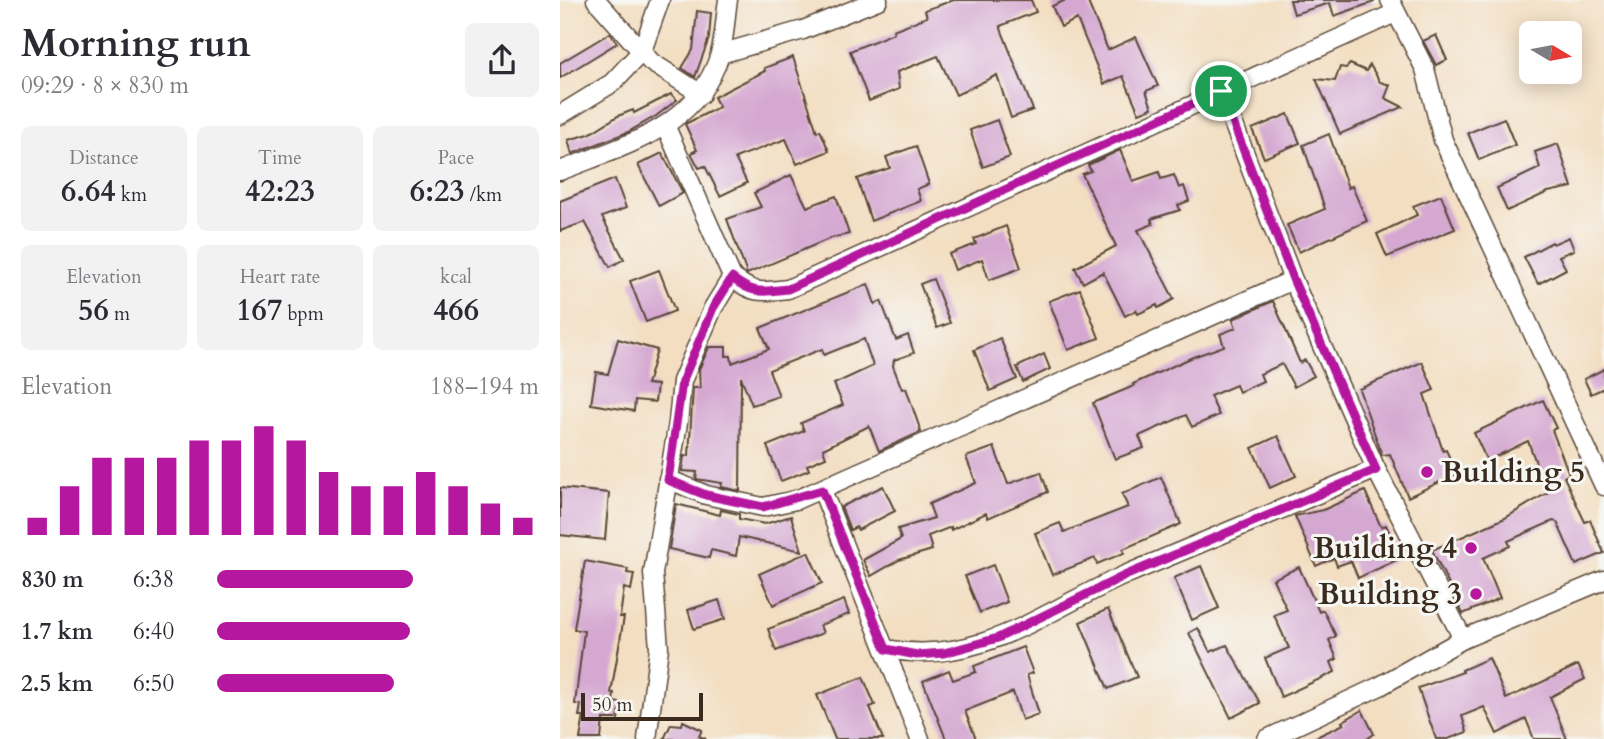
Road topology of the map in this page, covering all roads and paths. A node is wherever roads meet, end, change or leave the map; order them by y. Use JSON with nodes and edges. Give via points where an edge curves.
{"nodes":[{"id":1,"x":596,"y":0,"type":"edge"},
{"id":2,"x":660,"y":0,"type":"edge"},
{"id":3,"x":728,"y":0,"type":"edge"},
{"id":4,"x":878,"y":0,"type":"edge"},
{"id":5,"x":1392,"y":7,"type":"edge"},
{"id":6,"x":642,"y":51,"type":"junction"},
{"id":7,"x":720,"y":54,"type":"junction"},
{"id":8,"x":1221,"y":91,"type":"junction"},
{"id":9,"x":701,"y":94,"type":"junction"},
{"id":10,"x":560,"y":115,"type":"edge"},
{"id":11,"x":666,"y":127,"type":"junction"},
{"id":12,"x":560,"y":172,"type":"edge"},
{"id":13,"x":732,"y":278,"type":"junction"},
{"id":14,"x":1293,"y":279,"type":"junction"},
{"id":15,"x":1376,"y":470,"type":"junction"},
{"id":16,"x":668,"y":480,"type":"junction"},
{"id":17,"x":1604,"y":486,"type":"edge"},
{"id":18,"x":822,"y":490,"type":"junction"},
{"id":19,"x":1604,"y":580,"type":"edge"},
{"id":20,"x":1463,"y":639,"type":"junction"},
{"id":21,"x":886,"y":649,"type":"junction"},
{"id":22,"x":1277,"y":737,"type":"edge"},
{"id":23,"x":647,"y":739,"type":"edge"},
{"id":24,"x":920,"y":739,"type":"edge"}],
"edges":[{"from":1,"to":6,"type":"street"},
{"from":2,"to":6,"type":"street"},
{"from":3,"to":7,"type":"street"},
{"from":4,"to":7,"type":"street","via":[[803,30]]},
{"from":5,"to":8,"type":"street"},
{"from":5,"to":17,"type":"street","via":[[1425,69],[1443,139]]},
{"from":6,"to":9,"type":"street","via":[[651,62]]},
{"from":6,"to":10,"type":"street","via":[[612,83]]},
{"from":7,"to":9,"type":"street"},
{"from":8,"to":13,"type":"street","via":[[788,289],[759,292]]},
{"from":8,"to":14,"type":"street"},
{"from":9,"to":11,"type":"street"},
{"from":11,"to":12,"type":"street"},
{"from":11,"to":13,"type":"street"},
{"from":13,"to":16,"type":"street","via":[[713,308],[682,382]]},
{"from":14,"to":15,"type":"street"},
{"from":14,"to":18,"type":"street"},
{"from":15,"to":20,"type":"street"},
{"from":15,"to":21,"type":"street","via":[[1122,577],[998,638],[944,653],[917,655]]},
{"from":16,"to":18,"type":"street","via":[[706,495],[763,507]]},
{"from":16,"to":23,"type":"street","via":[[653,573],[659,648]]},
{"from":18,"to":21,"type":"street"},
{"from":19,"to":20,"type":"street"},
{"from":20,"to":22,"type":"street"},
{"from":21,"to":24,"type":"street"}]}
